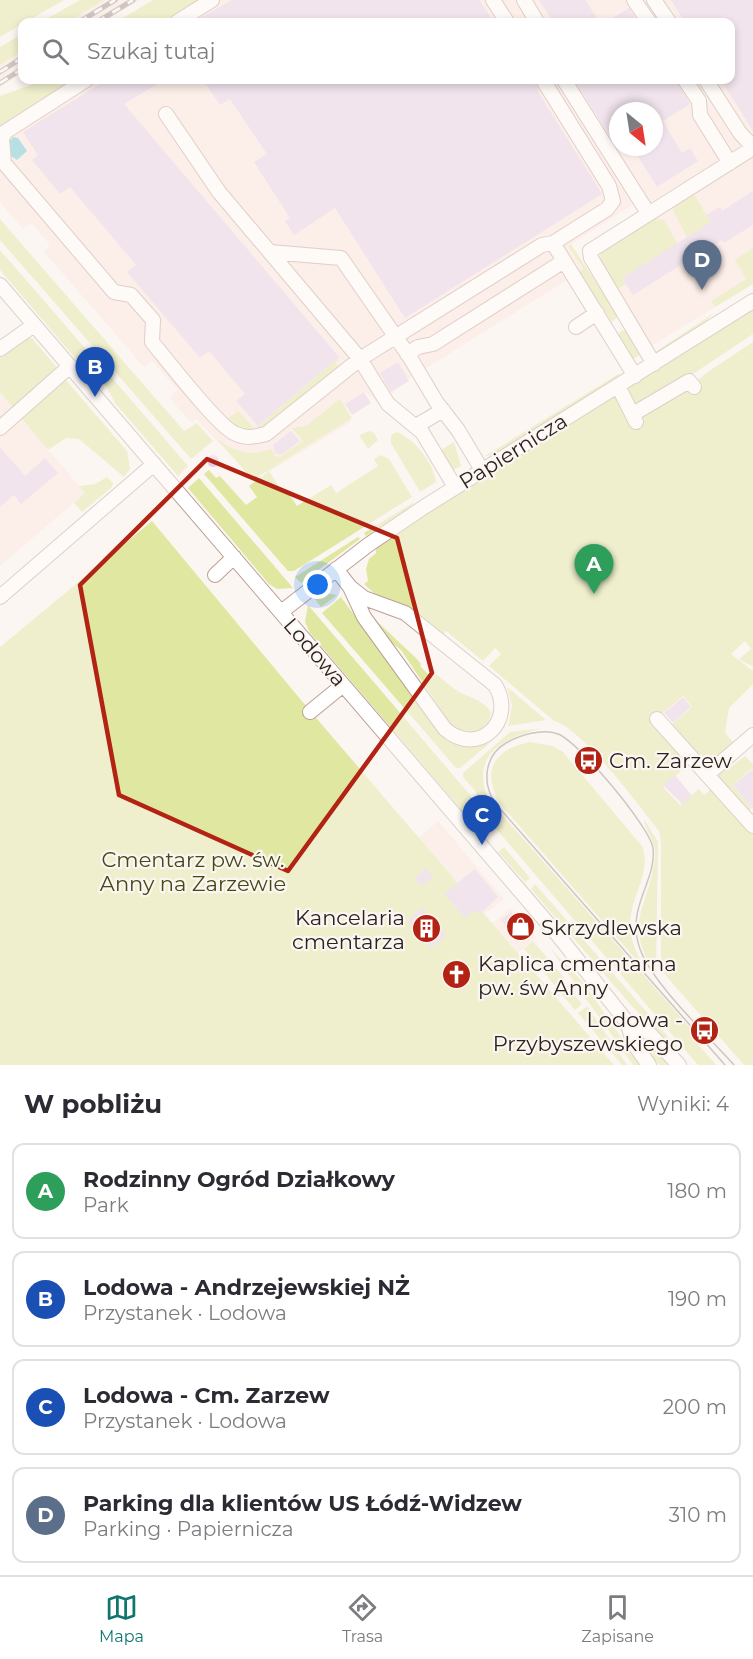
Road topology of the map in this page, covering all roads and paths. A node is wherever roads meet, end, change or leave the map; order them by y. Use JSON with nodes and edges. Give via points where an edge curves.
{"nodes":[{"id":1,"x":212,"y":0,"type":"edge"},
{"id":2,"x":493,"y":0,"type":"edge"},
{"id":3,"x":524,"y":0,"type":"edge"},
{"id":4,"x":634,"y":0,"type":"edge"},
{"id":5,"x":654,"y":0,"type":"edge"},
{"id":6,"x":183,"y":18,"type":"edge"},
{"id":7,"x":504,"y":18,"type":"edge"},
{"id":8,"x":535,"y":18,"type":"edge"},
{"id":9,"x":646,"y":18,"type":"edge"},
{"id":10,"x":666,"y":18,"type":"edge"},
{"id":11,"x":80,"y":84,"type":"edge"},
{"id":12,"x":545,"y":84,"type":"edge"},
{"id":13,"x":567,"y":84,"type":"edge"},
{"id":14,"x":688,"y":84,"type":"edge"},
{"id":15,"x":709,"y":84,"type":"edge"},
{"id":16,"x":166,"y":114,"type":"dead end"},
{"id":17,"x":753,"y":147,"type":"edge"},
{"id":18,"x":730,"y":163,"type":"junction"},
{"id":19,"x":648,"y":213,"type":"junction"},
{"id":20,"x":553,"y":243,"type":"junction"},
{"id":21,"x":270,"y":252,"type":"junction"},
{"id":22,"x":564,"y":261,"type":"junction"},
{"id":23,"x":0,"y":285,"type":"edge"},
{"id":24,"x":753,"y":302,"type":"edge"},
{"id":25,"x":597,"y":314,"type":"junction"},
{"id":26,"x":34,"y":325,"type":"junction"},
{"id":27,"x":576,"y":327,"type":"dead end"},
{"id":28,"x":396,"y":337,"type":"junction"},
{"id":29,"x":0,"y":349,"type":"edge"},
{"id":30,"x":407,"y":354,"type":"junction"},
{"id":31,"x":360,"y":359,"type":"junction"},
{"id":32,"x":654,"y":364,"type":"junction"},
{"id":33,"x":70,"y":366,"type":"junction"},
{"id":34,"x":635,"y":376,"type":"junction"},
{"id":35,"x":618,"y":386,"type":"junction"},
{"id":36,"x":694,"y":387,"type":"dead end"},
{"id":37,"x":443,"y":410,"type":"junction"},
{"id":38,"x":416,"y":426,"type":"junction"},
{"id":39,"x":0,"y":428,"type":"edge"},
{"id":40,"x":154,"y":464,"type":"junction"},
{"id":41,"x":482,"y":470,"type":"junction"},
{"id":42,"x":455,"y":487,"type":"junction"},
{"id":43,"x":234,"y":557,"type":"junction"},
{"id":44,"x":336,"y":568,"type":"junction"},
{"id":45,"x":215,"y":574,"type":"dead end"},
{"id":46,"x":350,"y":587,"type":"junction"},
{"id":47,"x":0,"y":597,"type":"edge"},
{"id":48,"x":281,"y":612,"type":"junction"},
{"id":49,"x":343,"y":685,"type":"junction"},
{"id":50,"x":310,"y":712,"type":"dead end"},
{"id":51,"x":657,"y":719,"type":"dead end"},
{"id":52,"x":753,"y":735,"type":"edge"},
{"id":53,"x":708,"y":774,"type":"junction"},
{"id":54,"x":753,"y":826,"type":"edge"},
{"id":55,"x":627,"y":1022,"type":"junction"},
{"id":56,"x":649,"y":1065,"type":"edge"},
{"id":57,"x":679,"y":1065,"type":"edge"}],
"edges":[{"from":1,"to":6,"type":"street"},
{"from":2,"to":7,"type":"street"},
{"from":3,"to":8,"type":"street"},
{"from":4,"to":9,"type":"street"},
{"from":5,"to":10,"type":"street"},
{"from":11,"to":31,"type":"street","via":[[5,132],[4,163],[114,292],[130,295],[153,320],[152,342],[230,432],[244,437],[266,434]]},
{"from":12,"to":20,"type":"street","via":[[609,186],[612,201],[607,209]]},
{"from":13,"to":19,"type":"street"},
{"from":14,"to":18,"type":"street","via":[[699,101],[700,115]]},
{"from":15,"to":17,"type":"street"},
{"from":16,"to":21,"type":"street","via":[[219,192]]},
{"from":17,"to":18,"type":"street"},
{"from":18,"to":19,"type":"street"},
{"from":19,"to":32,"type":"street","via":[[592,248],[590,255]]},
{"from":20,"to":22,"type":"street"},
{"from":20,"to":28,"type":"street","via":[[542,245]]},
{"from":21,"to":28,"type":"street","via":[[341,258]]},
{"from":21,"to":31,"type":"street"},
{"from":22,"to":25,"type":"street"},
{"from":22,"to":30,"type":"street","via":[[433,344]]},
{"from":23,"to":26,"type":"street","name":"Lodowa"},
{"from":24,"to":32,"type":"street","name":"Papiernicza"},
{"from":25,"to":27,"type":"street"},
{"from":25,"to":34,"type":"street"},
{"from":26,"to":29,"type":"street"},
{"from":26,"to":33,"type":"street","name":"Lodowa"},
{"from":28,"to":30,"type":"street"},
{"from":28,"to":31,"type":"street"},
{"from":30,"to":37,"type":"street"},
{"from":31,"to":38,"type":"street","via":[[387,404]]},
{"from":32,"to":34,"type":"street","name":"Papiernicza"},
{"from":33,"to":39,"type":"street"},
{"from":33,"to":40,"type":"street","name":"Lodowa"},
{"from":34,"to":35,"type":"street","name":"Papiernicza"},
{"from":35,"to":36,"type":"street","via":[[635,418],[689,381]]},
{"from":35,"to":41,"type":"street","name":"Papiernicza"},
{"from":37,"to":38,"type":"street"},
{"from":37,"to":41,"type":"street"},
{"from":38,"to":42,"type":"street"},
{"from":40,"to":43,"type":"street","name":"Lodowa"},
{"from":40,"to":47,"type":"street"},
{"from":41,"to":42,"type":"street","name":"Papiernicza"},
{"from":42,"to":44,"type":"street","name":"Papiernicza"},
{"from":43,"to":45,"type":"street"},
{"from":43,"to":48,"type":"street","name":"Lodowa"},
{"from":44,"to":46,"type":"street"},
{"from":44,"to":48,"type":"street","name":"Papiernicza"},
{"from":46,"to":46,"type":"street","via":[[364,617],[445,729],[461,739],[472,740],[490,731],[501,714],[502,703],[495,685],[405,613],[364,598]]},
{"from":48,"to":49,"type":"street","name":"Lodowa"},
{"from":49,"to":50,"type":"street"},
{"from":49,"to":55,"type":"street","name":"Lodowa"},
{"from":51,"to":53,"type":"street"},
{"from":52,"to":53,"type":"street","via":[[742,750]]},
{"from":53,"to":54,"type":"street"},
{"from":55,"to":56,"type":"street","name":"Lodowa","via":[[634,1044]]},
{"from":55,"to":57,"type":"street","name":"Lodowa","via":[[648,1032]]}]}
